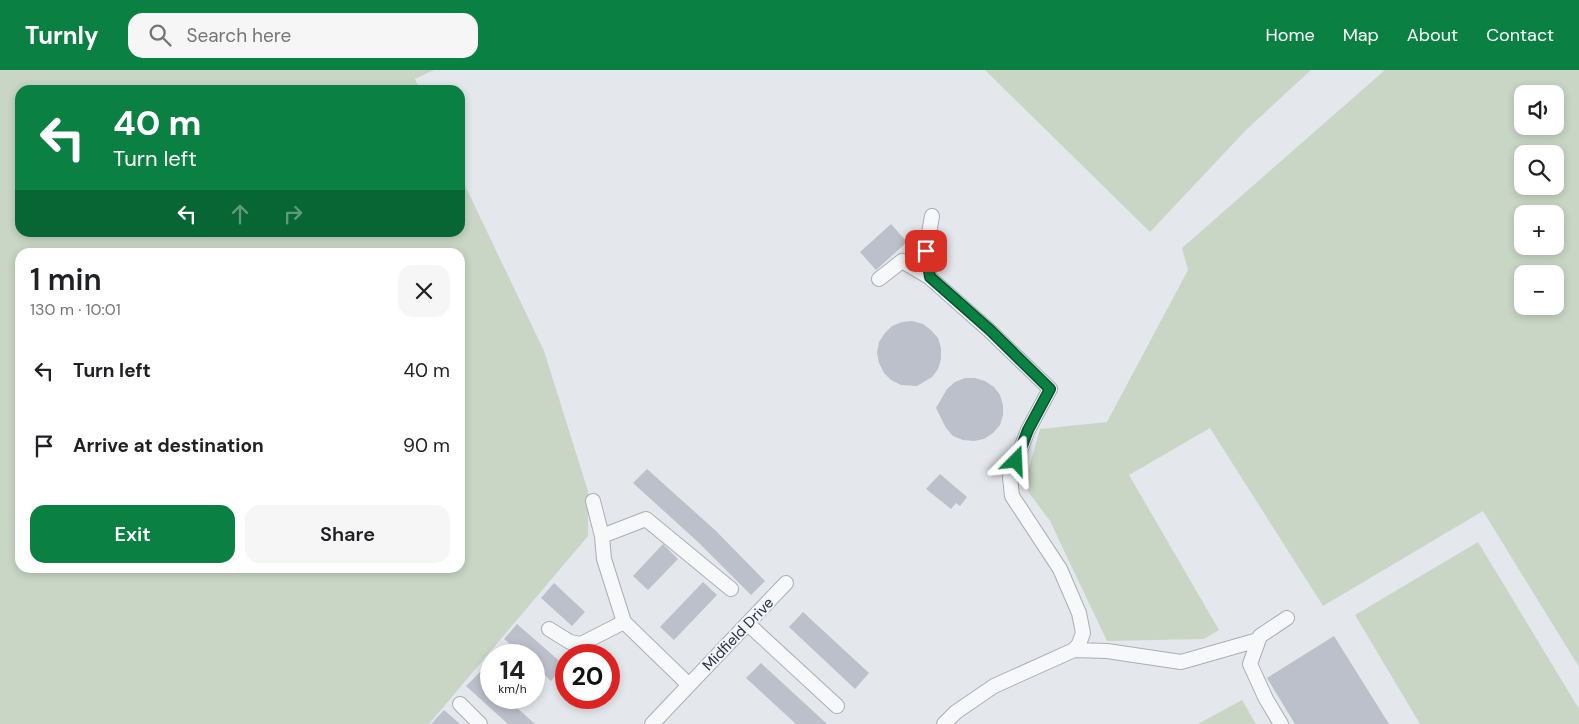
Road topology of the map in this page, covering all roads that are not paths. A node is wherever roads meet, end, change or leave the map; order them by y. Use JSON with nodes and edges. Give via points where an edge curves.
{"nodes":[{"id":1,"x":932,"y":216,"type":"dead end"},
{"id":2,"x":930,"y":277,"type":"junction"},
{"id":3,"x":879,"y":279,"type":"dead end"},
{"id":4,"x":593,"y":501,"type":"dead end"},
{"id":5,"x":602,"y":536,"type":"junction"},
{"id":6,"x":786,"y":583,"type":"dead end"},
{"id":7,"x":731,"y":589,"type":"dead end"},
{"id":8,"x":1286,"y":618,"type":"dead end"},
{"id":9,"x":624,"y":622,"type":"junction"},
{"id":10,"x":748,"y":624,"type":"junction"},
{"id":11,"x":549,"y":629,"type":"dead end"},
{"id":12,"x":1258,"y":640,"type":"junction"},
{"id":13,"x":1074,"y":650,"type":"junction"},
{"id":14,"x":689,"y":685,"type":"junction"},
{"id":15,"x":460,"y":704,"type":"dead end"},
{"id":16,"x":837,"y":706,"type":"dead end"},
{"id":17,"x":480,"y":724,"type":"edge"},
{"id":18,"x":652,"y":724,"type":"edge"},
{"id":19,"x":944,"y":724,"type":"edge"},
{"id":20,"x":1281,"y":724,"type":"edge"}],
"edges":[{"from":1,"to":2,"type":"street","via":[[926,251]]},
{"from":2,"to":3,"type":"street","via":[[902,261]]},
{"from":2,"to":13,"type":"street","via":[[1050,389],[1028,430],[1010,477],[1012,496],[1060,569],[1079,613],[1083,633]]},
{"from":4,"to":5,"type":"street"},
{"from":5,"to":7,"type":"street","via":[[646,519]]},
{"from":5,"to":9,"type":"street","via":[[604,560]]},
{"from":6,"to":10,"type":"street","name":"Midfield Drive"},
{"from":8,"to":12,"type":"street"},
{"from":9,"to":11,"type":"street","via":[[581,644],[570,642]]},
{"from":9,"to":14,"type":"street"},
{"from":10,"to":14,"type":"street","name":"Midfield Drive"},
{"from":10,"to":16,"type":"street"},
{"from":12,"to":13,"type":"street","via":[[1181,662],[1107,651]]},
{"from":12,"to":20,"type":"street","via":[[1250,664]]},
{"from":13,"to":19,"type":"street","via":[[994,686]]},
{"from":14,"to":18,"type":"street","name":"Midfield Drive"},
{"from":15,"to":17,"type":"street"}]}
